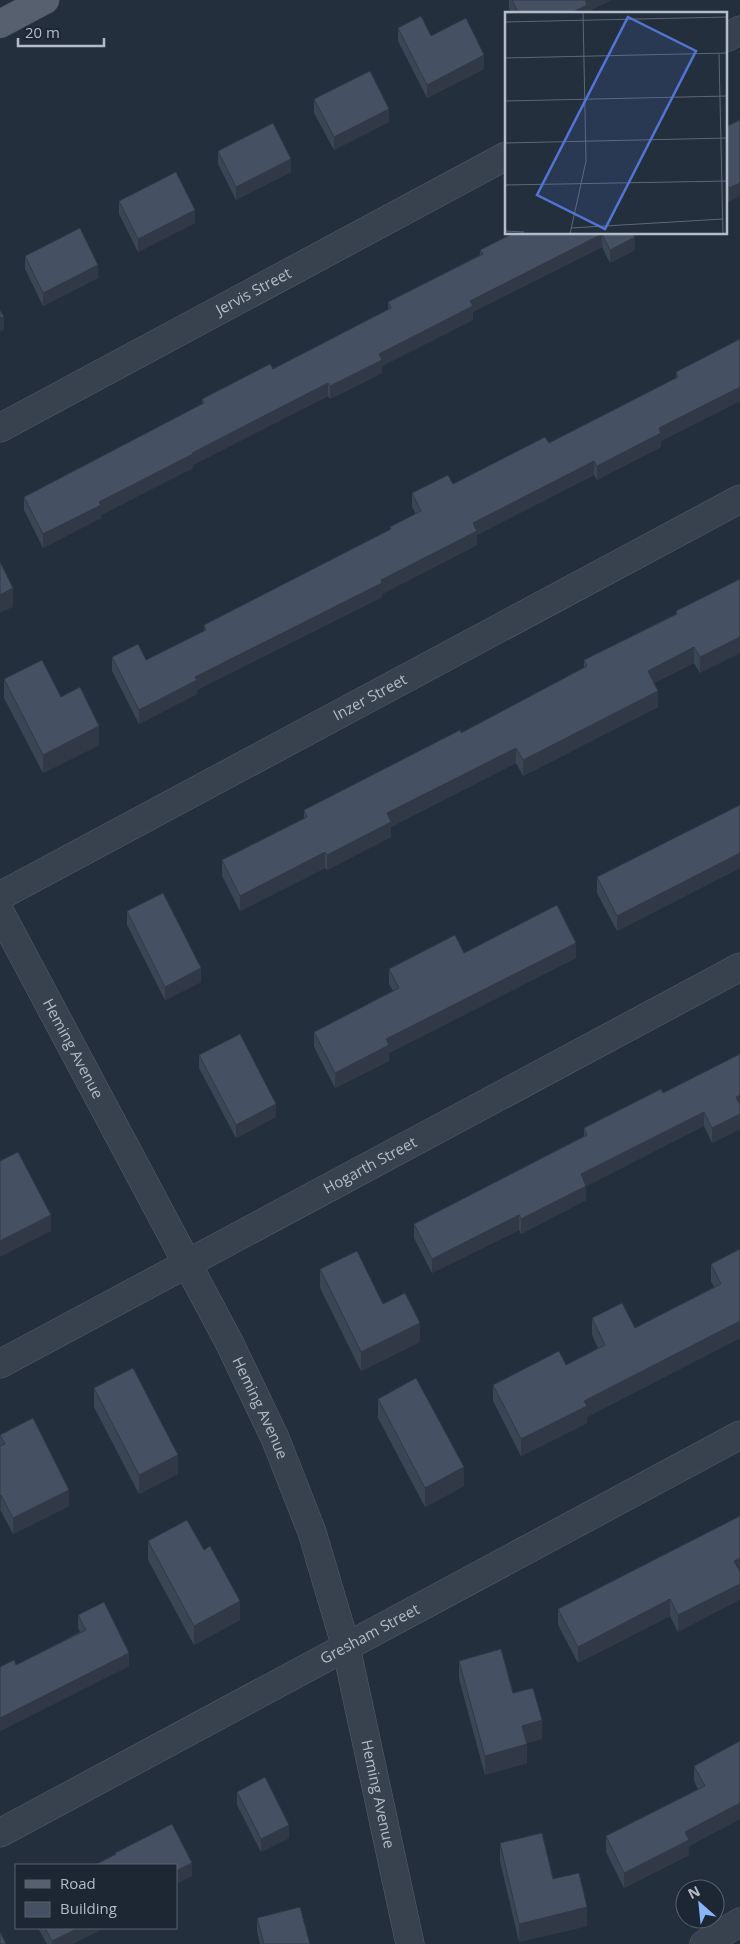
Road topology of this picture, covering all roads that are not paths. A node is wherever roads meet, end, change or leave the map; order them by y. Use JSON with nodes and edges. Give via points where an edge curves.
{"nodes":[{"id":1,"x":45,"y":0,"type":"edge"},
{"id":2,"x":0,"y":24,"type":"edge"},
{"id":3,"x":740,"y":30,"type":"edge"},
{"id":4,"x":728,"y":37,"type":"edge"},
{"id":5,"x":505,"y":157,"type":"edge"},
{"id":6,"x":0,"y":428,"type":"edge"},
{"id":7,"x":740,"y":499,"type":"edge"},
{"id":8,"x":0,"y":896,"type":"edge"},
{"id":9,"x":0,"y":912,"type":"edge"},
{"id":10,"x":740,"y":967,"type":"edge"},
{"id":11,"x":187,"y":1263,"type":"junction"},
{"id":12,"x":0,"y":1364,"type":"edge"},
{"id":13,"x":740,"y":1435,"type":"edge"},
{"id":14,"x":346,"y":1647,"type":"junction"},
{"id":15,"x":0,"y":1833,"type":"edge"},
{"id":16,"x":740,"y":1922,"type":"edge"},
{"id":17,"x":410,"y":1944,"type":"edge"},
{"id":18,"x":704,"y":1944,"type":"edge"}],
"edges":[{"from":1,"to":2,"type":"main road"},
{"from":3,"to":4,"type":"street"},
{"from":5,"to":6,"type":"street","name":"Jervis Street"},
{"from":7,"to":8,"type":"street","name":"Inzer Street"},
{"from":9,"to":11,"type":"street","name":"Heming Avenue"},
{"from":10,"to":11,"type":"street","name":"Hogarth Street"},
{"from":11,"to":12,"type":"street","name":"Hogarth Street"},
{"from":11,"to":14,"type":"street","name":"Heming Avenue","via":[[275,1438],[312,1532]]},
{"from":13,"to":14,"type":"street","name":"Gresham Street"},
{"from":14,"to":15,"type":"street","name":"Gresham Street"},
{"from":14,"to":17,"type":"street","name":"Heming Avenue"},
{"from":16,"to":18,"type":"street"}]}
